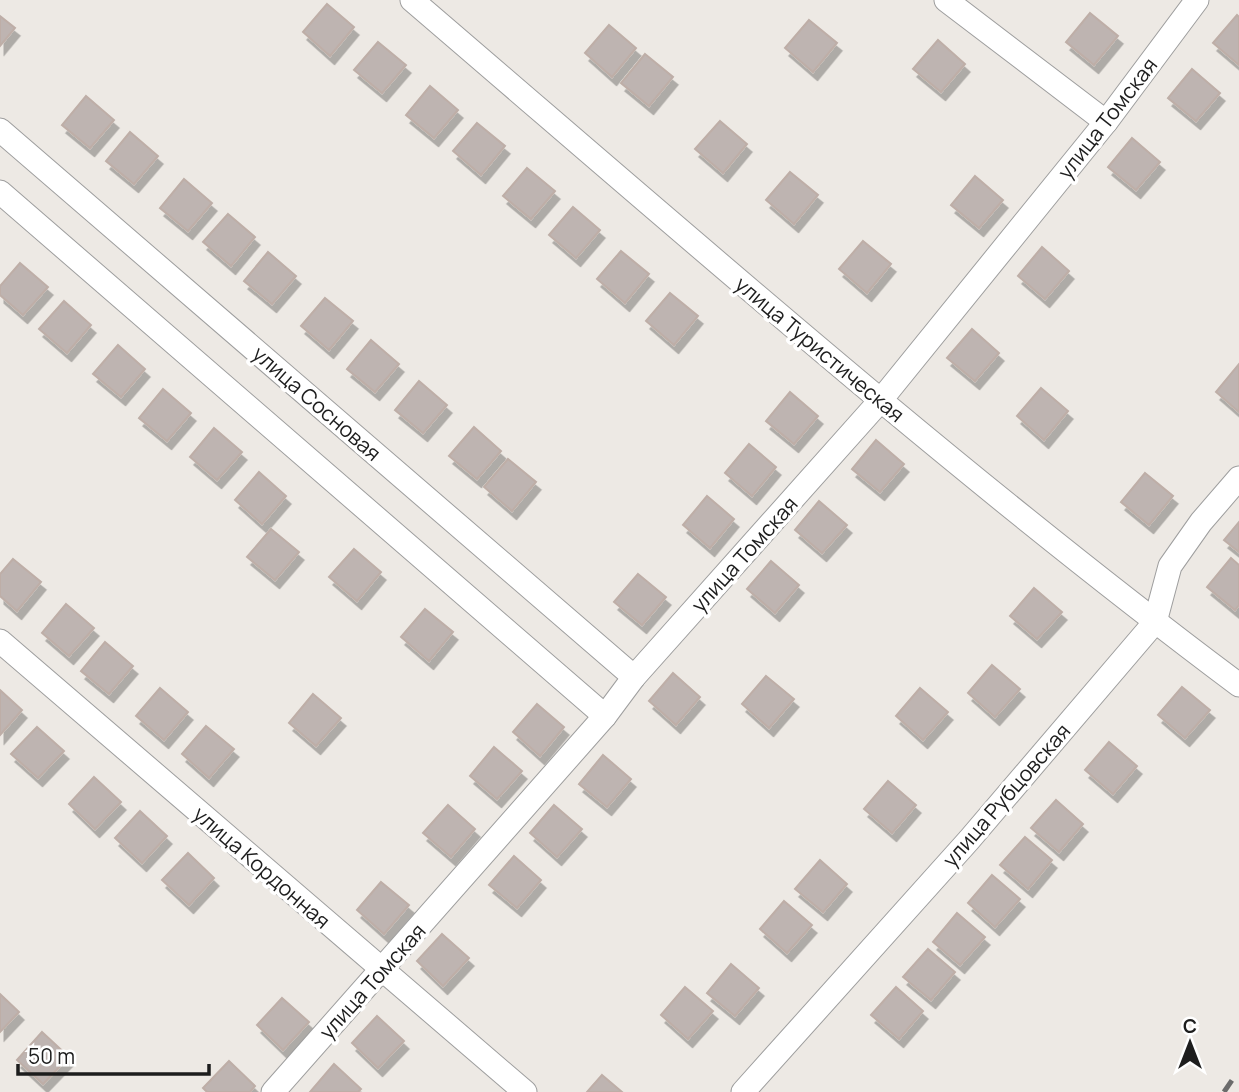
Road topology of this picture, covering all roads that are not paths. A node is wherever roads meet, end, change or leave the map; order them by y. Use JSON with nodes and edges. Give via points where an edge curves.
{"nodes":[{"id":1,"x":412,"y":0,"type":"edge"},
{"id":2,"x":946,"y":0,"type":"edge"},
{"id":3,"x":1196,"y":0,"type":"edge"},
{"id":4,"x":1106,"y":122,"type":"junction"},
{"id":5,"x":0,"y":130,"type":"edge"},
{"id":6,"x":0,"y":192,"type":"edge"},
{"id":7,"x":880,"y":401,"type":"junction"},
{"id":8,"x":1239,"y":478,"type":"edge"},
{"id":9,"x":1155,"y":622,"type":"junction"},
{"id":10,"x":0,"y":641,"type":"edge"},
{"id":11,"x":634,"y":677,"type":"junction"},
{"id":12,"x":1239,"y":685,"type":"edge"},
{"id":13,"x":605,"y":716,"type":"junction"},
{"id":14,"x":382,"y":970,"type":"junction"},
{"id":15,"x":273,"y":1092,"type":"edge"},
{"id":16,"x":526,"y":1092,"type":"edge"},
{"id":17,"x":743,"y":1092,"type":"edge"}],
"edges":[{"from":1,"to":7,"type":"street","name":"улица Туристическая"},
{"from":2,"to":4,"type":"street"},
{"from":3,"to":4,"type":"street","name":"улица Томская"},
{"from":4,"to":7,"type":"street","name":"улица Томская"},
{"from":5,"to":11,"type":"street","name":"улица Сосновая"},
{"from":6,"to":13,"type":"street"},
{"from":7,"to":9,"type":"street","name":"улица Туристическая"},
{"from":7,"to":11,"type":"street","name":"улица Томская"},
{"from":8,"to":9,"type":"street","name":"улица Рубцовская","via":[[1170,566]]},
{"from":9,"to":12,"type":"street","name":"улица Туристическая"},
{"from":9,"to":17,"type":"street","name":"улица Рубцовская","via":[[969,840]]},
{"from":10,"to":14,"type":"street","name":"улица Кордонная"},
{"from":11,"to":13,"type":"street","name":"улица Томская"},
{"from":13,"to":14,"type":"street","name":"улица Томская"},
{"from":14,"to":15,"type":"street","name":"улица Томская"},
{"from":14,"to":16,"type":"street","name":"улица Кордонная"}]}
